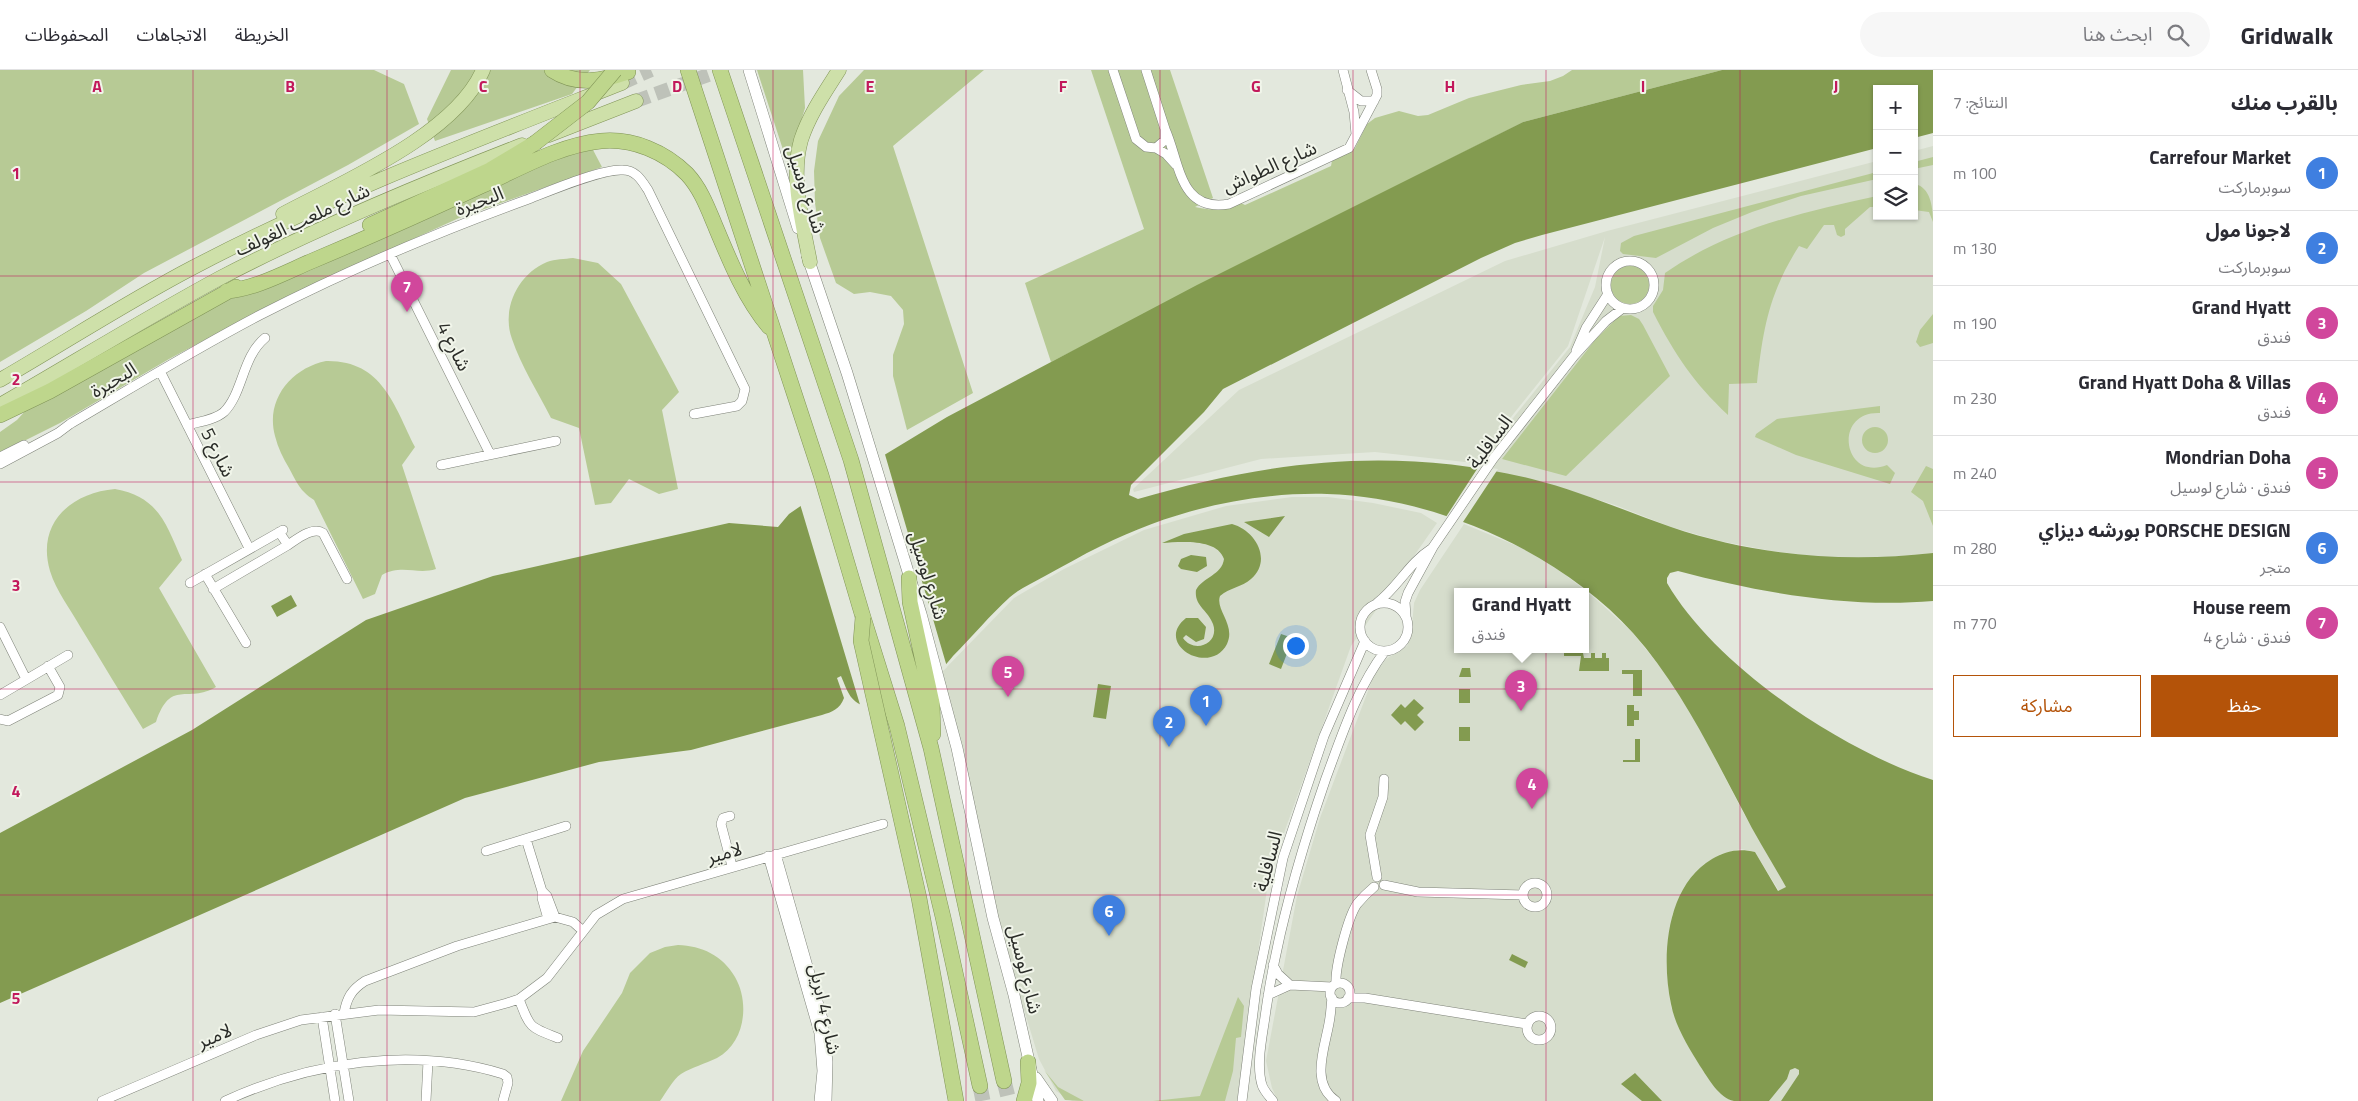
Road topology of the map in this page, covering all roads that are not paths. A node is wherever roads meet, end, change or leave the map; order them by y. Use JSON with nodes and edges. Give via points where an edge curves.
{"nodes":[{"id":1,"x":483,"y":70,"type":"edge"},
{"id":2,"x":552,"y":70,"type":"edge"},
{"id":3,"x":688,"y":70,"type":"edge"},
{"id":4,"x":720,"y":70,"type":"edge"},
{"id":5,"x":749,"y":70,"type":"edge"},
{"id":6,"x":839,"y":70,"type":"edge"},
{"id":7,"x":1113,"y":70,"type":"edge"},
{"id":8,"x":1146,"y":70,"type":"edge"},
{"id":9,"x":1343,"y":70,"type":"edge"},
{"id":10,"x":1371,"y":70,"type":"edge"},
{"id":11,"x":622,"y":75,"type":"edge"},
{"id":12,"x":1347,"y":90,"type":"junction"},
{"id":13,"x":1374,"y":101,"type":"junction"},
{"id":14,"x":636,"y":102,"type":"tunnel mouth"},
{"id":15,"x":1165,"y":129,"type":"junction"},
{"id":16,"x":1356,"y":137,"type":"junction"},
{"id":17,"x":1156,"y":148,"type":"junction"},
{"id":18,"x":1177,"y":167,"type":"junction"},
{"id":19,"x":390,"y":254,"type":"junction"},
{"id":20,"x":810,"y":262,"type":"junction"},
{"id":21,"x":192,"y":268,"type":"junction"},
{"id":22,"x":227,"y":291,"type":"junction"},
{"id":23,"x":1608,"y":294,"type":"junction"},
{"id":24,"x":1624,"y":308,"type":"junction"},
{"id":25,"x":776,"y":336,"type":"junction"},
{"id":26,"x":265,"y":338,"type":"dead end"},
{"id":27,"x":1574,"y":356,"type":"junction"},
{"id":28,"x":160,"y":371,"type":"junction"},
{"id":29,"x":0,"y":380,"type":"edge"},
{"id":30,"x":0,"y":405,"type":"edge"},
{"id":31,"x":694,"y":414,"type":"dead end"},
{"id":32,"x":0,"y":416,"type":"edge"},
{"id":33,"x":70,"y":424,"type":"junction"},
{"id":34,"x":187,"y":425,"type":"junction"},
{"id":35,"x":556,"y":441,"type":"dead end"},
{"id":36,"x":490,"y":454,"type":"junction"},
{"id":37,"x":0,"y":457,"type":"edge"},
{"id":38,"x":0,"y":464,"type":"edge"},
{"id":39,"x":441,"y":465,"type":"dead end"},
{"id":40,"x":288,"y":545,"type":"junction"},
{"id":41,"x":1433,"y":547,"type":"junction"},
{"id":42,"x":249,"y":548,"type":"junction"},
{"id":43,"x":205,"y":574,"type":"junction"},
{"id":44,"x":908,"y":578,"type":"joint"},
{"id":45,"x":347,"y":579,"type":"dead end"},
{"id":46,"x":190,"y":582,"type":"dead end"},
{"id":47,"x":214,"y":589,"type":"junction"},
{"id":48,"x":1376,"y":604,"type":"junction"},
{"id":49,"x":1406,"y":616,"type":"junction"},
{"id":50,"x":862,"y":618,"type":"junction"},
{"id":51,"x":0,"y":627,"type":"edge"},
{"id":52,"x":1365,"y":641,"type":"junction"},
{"id":53,"x":246,"y":643,"type":"dead end"},
{"id":54,"x":1384,"y":651,"type":"junction"},
{"id":55,"x":68,"y":655,"type":"dead end"},
{"id":56,"x":48,"y":666,"type":"junction"},
{"id":57,"x":26,"y":679,"type":"junction"},
{"id":58,"x":0,"y":695,"type":"edge"},
{"id":59,"x":932,"y":703,"type":"junction"},
{"id":60,"x":0,"y":720,"type":"edge"},
{"id":61,"x":1384,"y":778,"type":"dead end"},
{"id":62,"x":730,"y":816,"type":"dead end"},
{"id":63,"x":883,"y":824,"type":"dead end"},
{"id":64,"x":566,"y":826,"type":"dead end"},
{"id":65,"x":1292,"y":830,"type":"junction"},
{"id":66,"x":1307,"y":836,"type":"junction"},
{"id":67,"x":526,"y":839,"type":"junction"},
{"id":68,"x":486,"y":851,"type":"dead end"},
{"id":69,"x":772,"y":855,"type":"junction"},
{"id":70,"x":732,"y":866,"type":"junction"},
{"id":71,"x":1377,"y":877,"type":"junction"},
{"id":72,"x":1384,"y":885,"type":"junction"},
{"id":73,"x":1374,"y":887,"type":"junction"},
{"id":74,"x":1523,"y":895,"type":"dead end"},
{"id":75,"x":552,"y":918,"type":"junction"},
{"id":76,"x":583,"y":931,"type":"junction"},
{"id":77,"x":1273,"y":965,"type":"junction"},
{"id":78,"x":1290,"y":984,"type":"junction"},
{"id":79,"x":1339,"y":992,"type":"junction"},
{"id":80,"x":1268,"y":995,"type":"junction"},
{"id":81,"x":519,"y":998,"type":"junction"},
{"id":82,"x":339,"y":1014,"type":"junction"},
{"id":83,"x":322,"y":1017,"type":"junction"},
{"id":84,"x":1527,"y":1024,"type":"dead end"},
{"id":85,"x":558,"y":1038,"type":"dead end"},
{"id":86,"x":947,"y":1049,"type":"junction"},
{"id":87,"x":428,"y":1061,"type":"junction"},
{"id":88,"x":1028,"y":1062,"type":"junction"},
{"id":89,"x":343,"y":1064,"type":"junction"},
{"id":90,"x":330,"y":1066,"type":"junction"},
{"id":91,"x":825,"y":1071,"type":"junction"},
{"id":92,"x":1004,"y":1081,"type":"tunnel mouth"},
{"id":93,"x":980,"y":1086,"type":"tunnel mouth"},
{"id":94,"x":230,"y":1100,"type":"edge"},
{"id":95,"x":102,"y":1101,"type":"edge"},
{"id":96,"x":335,"y":1101,"type":"edge"},
{"id":97,"x":349,"y":1101,"type":"edge"},
{"id":98,"x":426,"y":1101,"type":"edge"},
{"id":99,"x":502,"y":1101,"type":"edge"},
{"id":100,"x":819,"y":1101,"type":"edge"},
{"id":101,"x":826,"y":1101,"type":"edge"},
{"id":102,"x":946,"y":1101,"type":"edge"},
{"id":103,"x":956,"y":1101,"type":"edge"},
{"id":104,"x":963,"y":1101,"type":"edge"},
{"id":105,"x":1024,"y":1101,"type":"edge"},
{"id":106,"x":1038,"y":1101,"type":"edge"},
{"id":107,"x":1052,"y":1101,"type":"edge"},
{"id":108,"x":1242,"y":1101,"type":"edge"},
{"id":109,"x":1273,"y":1101,"type":"edge"},
{"id":110,"x":1336,"y":1101,"type":"edge"}],
"edges":[{"from":1,"to":21,"type":"main road","via":[[463,100],[416,142],[266,223]]},
{"from":2,"to":11,"type":"highway","via":[[580,81]]},
{"from":3,"to":25,"type":"highway"},
{"from":4,"to":59,"type":"highway","name":"شارع لوسيل"},
{"from":5,"to":20,"type":"street","name":"شارع لوسيل"},
{"from":6,"to":20,"type":"main road","via":[[813,111],[801,142],[797,180]]},
{"from":7,"to":17,"type":"street","name":"شارع الطواش","via":[[1136,139],[1146,148]]},
{"from":8,"to":15,"type":"street","name":"شارع الطواش"},
{"from":9,"to":12,"type":"street"},
{"from":10,"to":13,"type":"street","name":"شارع الطواش","via":[[1377,89]]},
{"from":11,"to":21,"type":"main road","name":"شارع ملعب الغولف","via":[[412,165]]},
{"from":11,"to":22,"type":"highway","bridge":true,"via":[[535,143],[490,170]]},
{"from":12,"to":13,"type":"street","via":[[1362,102]]},
{"from":12,"to":16,"type":"street","via":[[1356,121]]},
{"from":13,"to":16,"type":"street","name":"شارع الطواش"},
{"from":14,"to":30,"type":"main road","name":"شارع ملعب الغولف","via":[[422,183],[316,231],[199,290]]},
{"from":15,"to":17,"type":"street","via":[[1165,140]]},
{"from":15,"to":18,"type":"street","name":"شارع الطواش"},
{"from":16,"to":18,"type":"street","name":"شارع الطواش","via":[[1344,151],[1219,206],[1209,205],[1192,194],[1184,185]]},
{"from":17,"to":18,"type":"street","name":"شارع الطواش"},
{"from":19,"to":28,"type":"street","name":"البحيرة","via":[[261,315]]},
{"from":19,"to":31,"type":"street","name":"البحيرة","via":[[598,175],[630,171],[648,190],[745,389],[737,406]]},
{"from":19,"to":36,"type":"street","name":"شارع 4"},
{"from":20,"to":44,"type":"street","name":"شارع لوسيل"},
{"from":21,"to":29,"type":"main road","name":"شارع ملعب الغولف"},
{"from":22,"to":25,"type":"highway","via":[[239,290],[302,265],[557,152],[590,143],[616,141],[632,143],[663,155],[687,175],[708,205],[748,298]]},
{"from":22,"to":32,"type":"highway"},
{"from":23,"to":24,"type":"street","via":[[1614,303]]},
{"from":23,"to":24,"type":"street","via":[[1607,278],[1618,265],[1630,261],[1646,268],[1654,283],[1650,298],[1639,308]]},
{"from":23,"to":27,"type":"street","name":"السافلية","via":[[1586,328]]},
{"from":24,"to":27,"type":"street","name":"السافلية","via":[[1606,321]]},
{"from":25,"to":50,"type":"highway","via":[[822,475]]},
{"from":26,"to":34,"type":"street","via":[[248,360],[231,402],[223,412]]},
{"from":27,"to":41,"type":"street","name":"السافلية","via":[[1493,459]]},
{"from":28,"to":33,"type":"street","name":"البحيرة"},
{"from":28,"to":34,"type":"street","name":"شارع 5"},
{"from":33,"to":37,"type":"street","name":"البحيرة"},
{"from":33,"to":38,"type":"street","name":"البحيرة"},
{"from":34,"to":42,"type":"street","name":"شارع 5"},
{"from":35,"to":36,"type":"street"},
{"from":36,"to":39,"type":"street"},
{"from":40,"to":42,"type":"street","via":[[281,531]]},
{"from":40,"to":45,"type":"street","via":[[319,530]]},
{"from":40,"to":47,"type":"street"},
{"from":41,"to":48,"type":"street","name":"السافلية"},
{"from":41,"to":49,"type":"street","name":"السافلية","via":[[1408,593]]},
{"from":42,"to":43,"type":"street"},
{"from":43,"to":46,"type":"street"},
{"from":43,"to":47,"type":"street"},
{"from":44,"to":59,"type":"highway","via":[[910,602]]},
{"from":47,"to":53,"type":"street"},
{"from":48,"to":49,"type":"street","via":[[1396,606]]},
{"from":48,"to":52,"type":"street","via":[[1362,617],[1361,630]]},
{"from":49,"to":54,"type":"street","via":[[1408,628],[1405,639],[1396,648]]},
{"from":50,"to":86,"type":"highway","bridge":true,"via":[[861,641],[919,898]]},
{"from":50,"to":93,"type":"highway","via":[[897,726],[944,917]]},
{"from":51,"to":57,"type":"street"},
{"from":52,"to":54,"type":"street"},
{"from":52,"to":65,"type":"street","name":"السافلية","via":[[1324,736]]},
{"from":54,"to":66,"type":"street","name":"السافلية","via":[[1370,670],[1341,738]]},
{"from":55,"to":56,"type":"street"},
{"from":56,"to":57,"type":"street"},
{"from":56,"to":60,"type":"street","via":[[60,687],[58,695],[8,721]]},
{"from":57,"to":58,"type":"street"},
{"from":59,"to":88,"type":"street","name":"شارع لوسيل","via":[[957,748]]},
{"from":59,"to":92,"type":"highway","name":"شارع لوسيل","via":[[931,748]]},
{"from":61,"to":71,"type":"street","via":[[1383,797],[1370,835]]},
{"from":62,"to":70,"type":"street","via":[[723,818],[721,824]]},
{"from":63,"to":69,"type":"street","name":"لامير"},
{"from":64,"to":67,"type":"street"},
{"from":65,"to":66,"type":"street"},
{"from":65,"to":108,"type":"street","name":"السافلية","via":[[1272,904],[1256,989]]},
{"from":66,"to":77,"type":"street","name":"السافلية"},
{"from":67,"to":68,"type":"street"},
{"from":67,"to":75,"type":"street"},
{"from":69,"to":70,"type":"street","name":"لامير"},
{"from":69,"to":91,"type":"street","name":"شارع 4 ابريل","via":[[800,953]]},
{"from":70,"to":76,"type":"street","name":"لامير","via":[[623,899],[596,915]]},
{"from":71,"to":72,"type":"street","via":[[1383,880]]},
{"from":71,"to":73,"type":"street","via":[[1373,880]]},
{"from":72,"to":73,"type":"street"},
{"from":72,"to":74,"type":"street","via":[[1418,892]]},
{"from":73,"to":79,"type":"street","via":[[1357,904],[1350,917],[1340,963],[1343,972]]},
{"from":75,"to":76,"type":"street","via":[[574,922]]},
{"from":75,"to":82,"type":"street","via":[[457,946],[365,981],[350,992]]},
{"from":76,"to":81,"type":"street","name":"لامير","via":[[547,978]]},
{"from":77,"to":78,"type":"street"},
{"from":77,"to":80,"type":"street","name":"السافلية"},
{"from":78,"to":79,"type":"street"},
{"from":78,"to":80,"type":"street"},
{"from":79,"to":84,"type":"street"},
{"from":79,"to":110,"type":"street","via":[[1323,1044],[1321,1073],[1331,1098]]},
{"from":80,"to":109,"type":"street","name":"السافلية","via":[[1260,1072],[1262,1085]]},
{"from":81,"to":82,"type":"street","name":"لامير","via":[[474,1012],[399,1009]]},
{"from":81,"to":85,"type":"street","via":[[528,1022]]},
{"from":82,"to":83,"type":"street","name":"لامير"},
{"from":82,"to":89,"type":"street"},
{"from":83,"to":90,"type":"street"},
{"from":83,"to":95,"type":"street","name":"لامير","via":[[301,1020],[256,1035]]},
{"from":86,"to":102,"type":"highway"},
{"from":86,"to":103,"type":"highway"},
{"from":86,"to":104,"type":"highway"},
{"from":87,"to":89,"type":"street"},
{"from":87,"to":98,"type":"street"},
{"from":87,"to":99,"type":"street","via":[[474,1066],[505,1075],[508,1083]]},
{"from":88,"to":105,"type":"highway","via":[[1029,1083]]},
{"from":88,"to":106,"type":"street","name":"شارع لوسيل"},
{"from":88,"to":107,"type":"street"},
{"from":89,"to":90,"type":"street"},
{"from":89,"to":97,"type":"street"},
{"from":90,"to":94,"type":"street","via":[[282,1078]]},
{"from":90,"to":96,"type":"street"},
{"from":91,"to":100,"type":"street","name":"شارع 4 ابريل"},
{"from":91,"to":101,"type":"street","name":"شارع 4 ابريل"}]}
